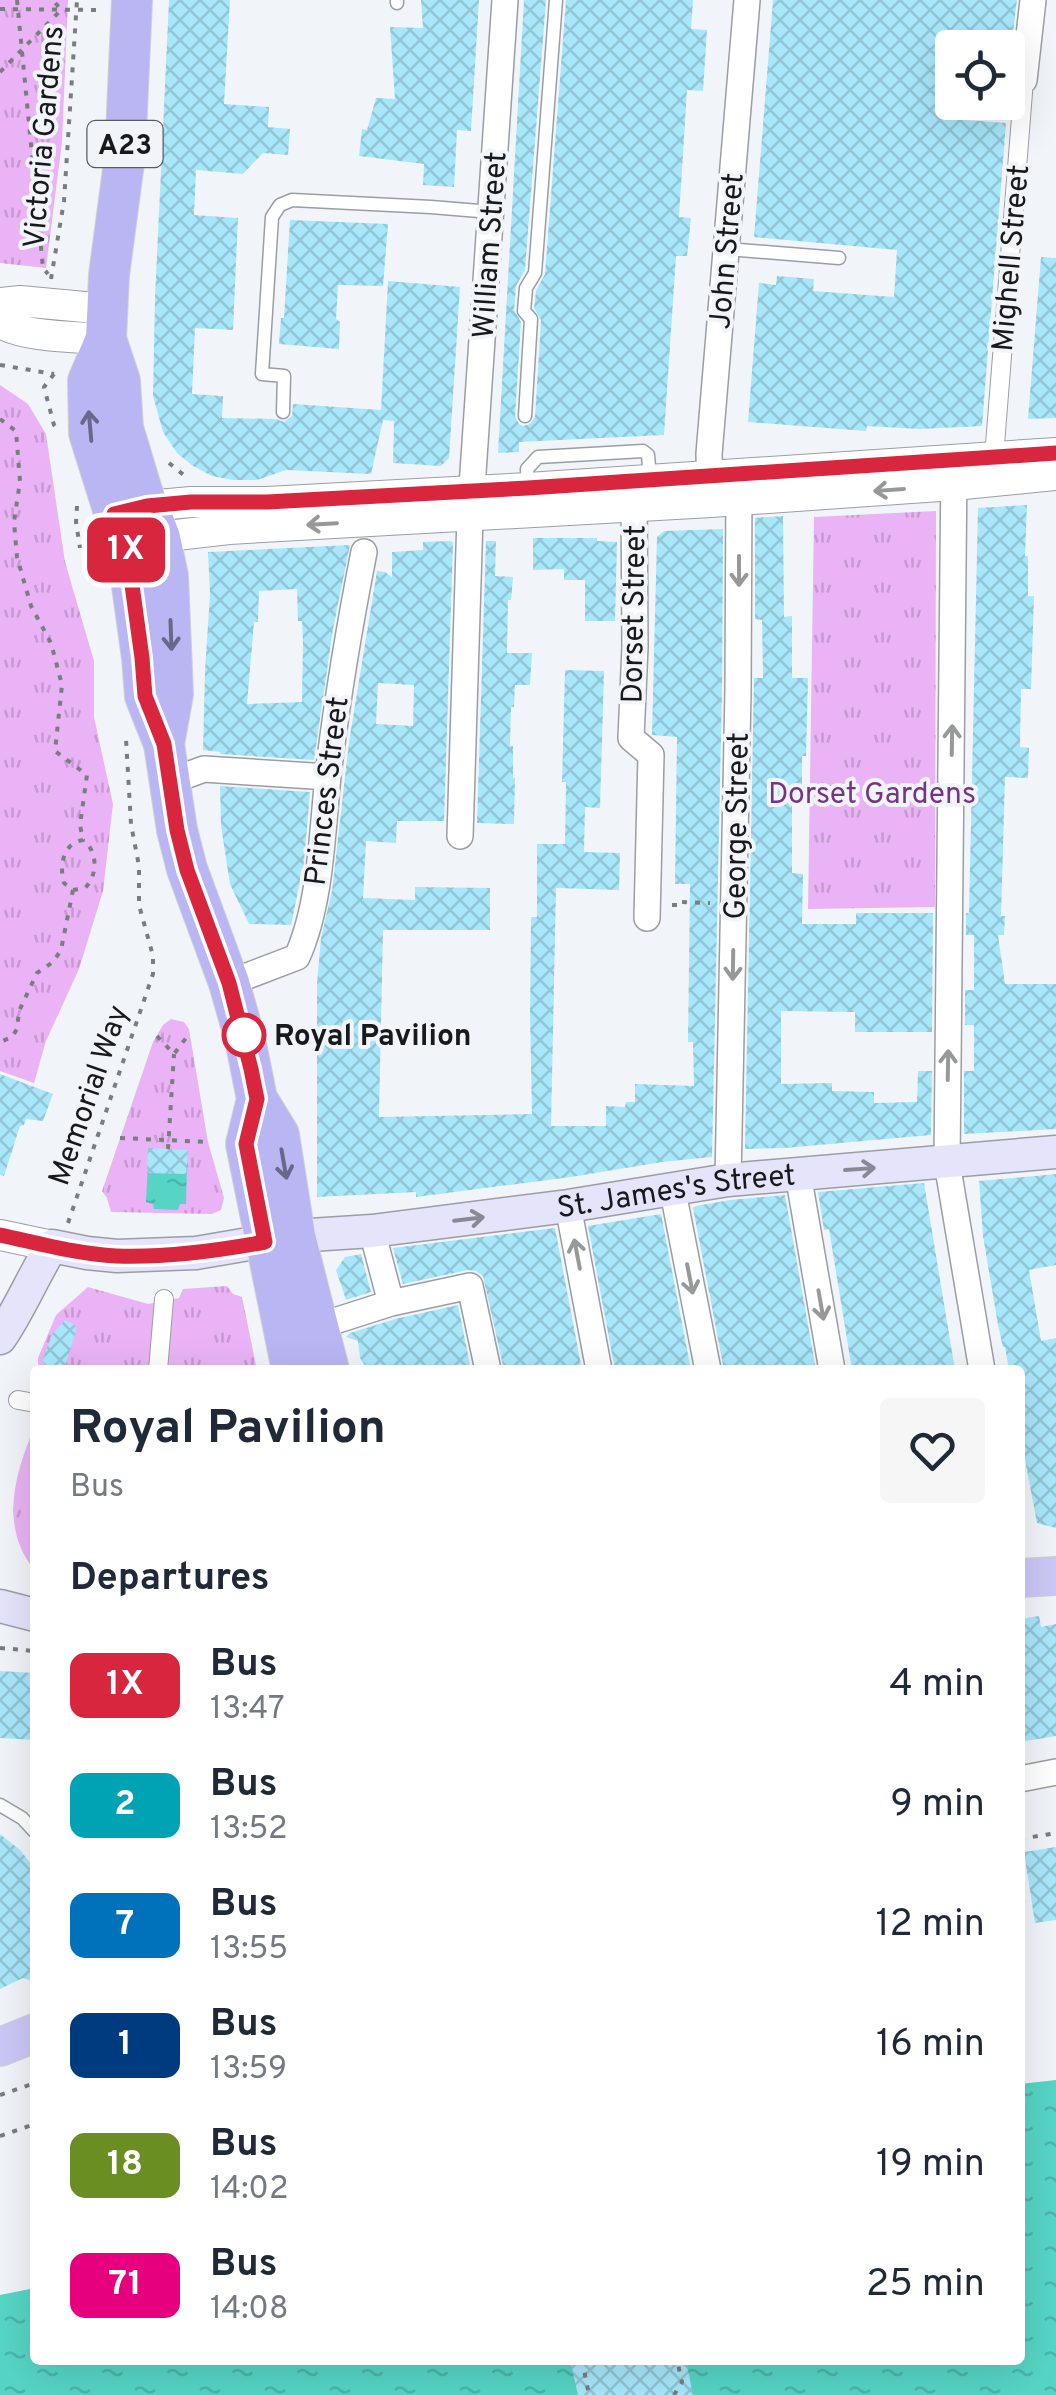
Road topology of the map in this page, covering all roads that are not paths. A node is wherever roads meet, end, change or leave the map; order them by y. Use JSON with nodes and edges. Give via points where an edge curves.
{"nodes":[{"id":1,"x":132,"y":0,"type":"edge"},
{"id":2,"x":506,"y":0,"type":"edge"},
{"id":3,"x":556,"y":0,"type":"edge"},
{"id":4,"x":747,"y":0,"type":"edge"},
{"id":5,"x":1033,"y":0,"type":"edge"},
{"id":6,"x":1025,"y":71,"type":"edge"},
{"id":7,"x":1021,"y":120,"type":"edge"},
{"id":8,"x":491,"y":212,"type":"junction"},
{"id":9,"x":727,"y":250,"type":"junction"},
{"id":10,"x":840,"y":258,"type":"dead end"},
{"id":11,"x":0,"y":303,"type":"edge"},
{"id":12,"x":0,"y":322,"type":"edge"},
{"id":13,"x":106,"y":324,"type":"junction"},
{"id":14,"x":282,"y":412,"type":"dead end"},
{"id":15,"x":524,"y":416,"type":"dead end"},
{"id":16,"x":1056,"y":453,"type":"edge"},
{"id":17,"x":994,"y":457,"type":"junction"},
{"id":18,"x":954,"y":473,"type":"junction"},
{"id":19,"x":1056,"y":476,"type":"edge"},
{"id":20,"x":725,"y":487,"type":"junction"},
{"id":21,"x":639,"y":488,"type":"junction"},
{"id":22,"x":471,"y":504,"type":"junction"},
{"id":23,"x":136,"y":525,"type":"junction"},
{"id":24,"x":364,"y":552,"type":"dead end"},
{"id":25,"x":166,"y":763,"type":"junction"},
{"id":26,"x":328,"y":777,"type":"junction"},
{"id":27,"x":460,"y":836,"type":"dead end"},
{"id":28,"x":647,"y":918,"type":"dead end"},
{"id":29,"x":229,"y":983,"type":"junction"},
{"id":30,"x":1056,"y":1152,"type":"edge"},
{"id":31,"x":947,"y":1163,"type":"junction"},
{"id":32,"x":798,"y":1174,"type":"junction"},
{"id":33,"x":728,"y":1180,"type":"junction"},
{"id":34,"x":672,"y":1187,"type":"junction"},
{"id":35,"x":568,"y":1206,"type":"junction"},
{"id":36,"x":372,"y":1232,"type":"junction"},
{"id":37,"x":0,"y":1234,"type":"edge"},
{"id":38,"x":280,"y":1239,"type":"junction"},
{"id":39,"x":56,"y":1247,"type":"junction"},
{"id":40,"x":164,"y":1300,"type":"dead end"},
{"id":41,"x":391,"y":1303,"type":"junction"},
{"id":42,"x":318,"y":1326,"type":"junction"},
{"id":43,"x":0,"y":1338,"type":"edge"},
{"id":44,"x":158,"y":1365,"type":"edge"},
{"id":45,"x":292,"y":1365,"type":"edge"},
{"id":46,"x":328,"y":1365,"type":"edge"},
{"id":47,"x":487,"y":1365,"type":"edge"},
{"id":48,"x":598,"y":1365,"type":"edge"},
{"id":49,"x":707,"y":1365,"type":"edge"},
{"id":50,"x":831,"y":1365,"type":"edge"},
{"id":51,"x":981,"y":1365,"type":"edge"},
{"id":52,"x":1056,"y":1576,"type":"edge"},
{"id":53,"x":1025,"y":1578,"type":"edge"},
{"id":54,"x":0,"y":1606,"type":"edge"},
{"id":55,"x":30,"y":1615,"type":"edge"},
{"id":56,"x":1056,"y":1772,"type":"edge"},
{"id":57,"x":1025,"y":1777,"type":"edge"},
{"id":58,"x":0,"y":1805,"type":"edge"},
{"id":59,"x":30,"y":1827,"type":"edge"},
{"id":60,"x":30,"y":2035,"type":"edge"},
{"id":61,"x":0,"y":2048,"type":"edge"}],
"edges":[{"from":1,"to":13,"type":"highway","number":"A23","via":[[125,155]]},
{"from":2,"to":8,"type":"street","name":"William Street"},
{"from":3,"to":15,"type":"lane","via":[[535,273],[524,311],[531,318]]},
{"from":4,"to":9,"type":"street","name":"John Street"},
{"from":5,"to":6,"type":"street","name":"Mighell Street"},
{"from":7,"to":17,"type":"street","name":"Mighell Street"},
{"from":8,"to":14,"type":"lane","via":[[292,200],[280,205],[272,217],[262,374],[284,376]]},
{"from":8,"to":22,"type":"street","name":"William Street"},
{"from":9,"to":10,"type":"lane"},
{"from":9,"to":20,"type":"street","name":"John Street","via":[[709,454]]},
{"from":11,"to":13,"type":"street","via":[[20,300]]},
{"from":12,"to":13,"type":"street","via":[[23,331]]},
{"from":13,"to":23,"type":"highway","number":"A23","via":[[120,381]]},
{"from":16,"to":17,"type":"street"},
{"from":17,"to":18,"type":"street"},
{"from":18,"to":19,"type":"street"},
{"from":18,"to":20,"type":"street"},
{"from":31,"to":18,"type":"street","one_way":true},
{"from":20,"to":21,"type":"street"},
{"from":20,"to":33,"type":"street","name":"George Street","one_way":true,"via":[[734,903]]},
{"from":21,"to":22,"type":"street"},
{"from":21,"to":22,"type":"street","via":[[528,488]]},
{"from":21,"to":28,"type":"street","name":"Dorset Street","via":[[631,738],[651,755]]},
{"from":22,"to":23,"type":"street","via":[[191,502]]},
{"from":22,"to":27,"type":"street","name":"William Street"},
{"from":23,"to":25,"type":"highway","number":"A23","via":[[168,576],[173,694]]},
{"from":24,"to":26,"type":"street","name":"Princes Street"},
{"from":25,"to":26,"type":"street"},
{"from":25,"to":29,"type":"highway","number":"A23","via":[[187,870]]},
{"from":26,"to":29,"type":"street","name":"Princes Street","via":[[308,933],[296,957]]},
{"from":29,"to":38,"type":"highway","number":"A23","via":[[257,1099],[278,1135]]},
{"from":30,"to":31,"type":"main road","name":"St. James's Street"},
{"from":32,"to":31,"type":"main road","name":"St. James's Street","one_way":true},
{"from":31,"to":51,"type":"street"},
{"from":32,"to":33,"type":"main road","name":"St. James's Street"},
{"from":32,"to":50,"type":"street","one_way":true},
{"from":33,"to":34,"type":"main road","name":"St. James's Street"},
{"from":34,"to":35,"type":"main road","name":"St. James's Street"},
{"from":34,"to":49,"type":"street","one_way":true},
{"from":36,"to":35,"type":"main road","name":"St. James's Street","one_way":true},
{"from":48,"to":35,"type":"street","one_way":true},
{"from":36,"to":38,"type":"main road","name":"St. James's Street"},
{"from":36,"to":41,"type":"street"},
{"from":37,"to":39,"type":"street"},
{"from":38,"to":39,"type":"main road","name":"St. James's Street","via":[[196,1253],[117,1256]]},
{"from":38,"to":42,"type":"highway","number":"A23"},
{"from":38,"to":45,"type":"highway","number":"A23"},
{"from":39,"to":43,"type":"main road"},
{"from":40,"to":44,"type":"street"},
{"from":41,"to":42,"type":"street"},
{"from":41,"to":47,"type":"street","via":[[470,1286]]},
{"from":42,"to":46,"type":"highway","number":"A23"},
{"from":52,"to":53,"type":"main road"},
{"from":54,"to":55,"type":"main road"},
{"from":56,"to":57,"type":"street"},
{"from":58,"to":59,"type":"lane"},
{"from":60,"to":61,"type":"main road"}]}
